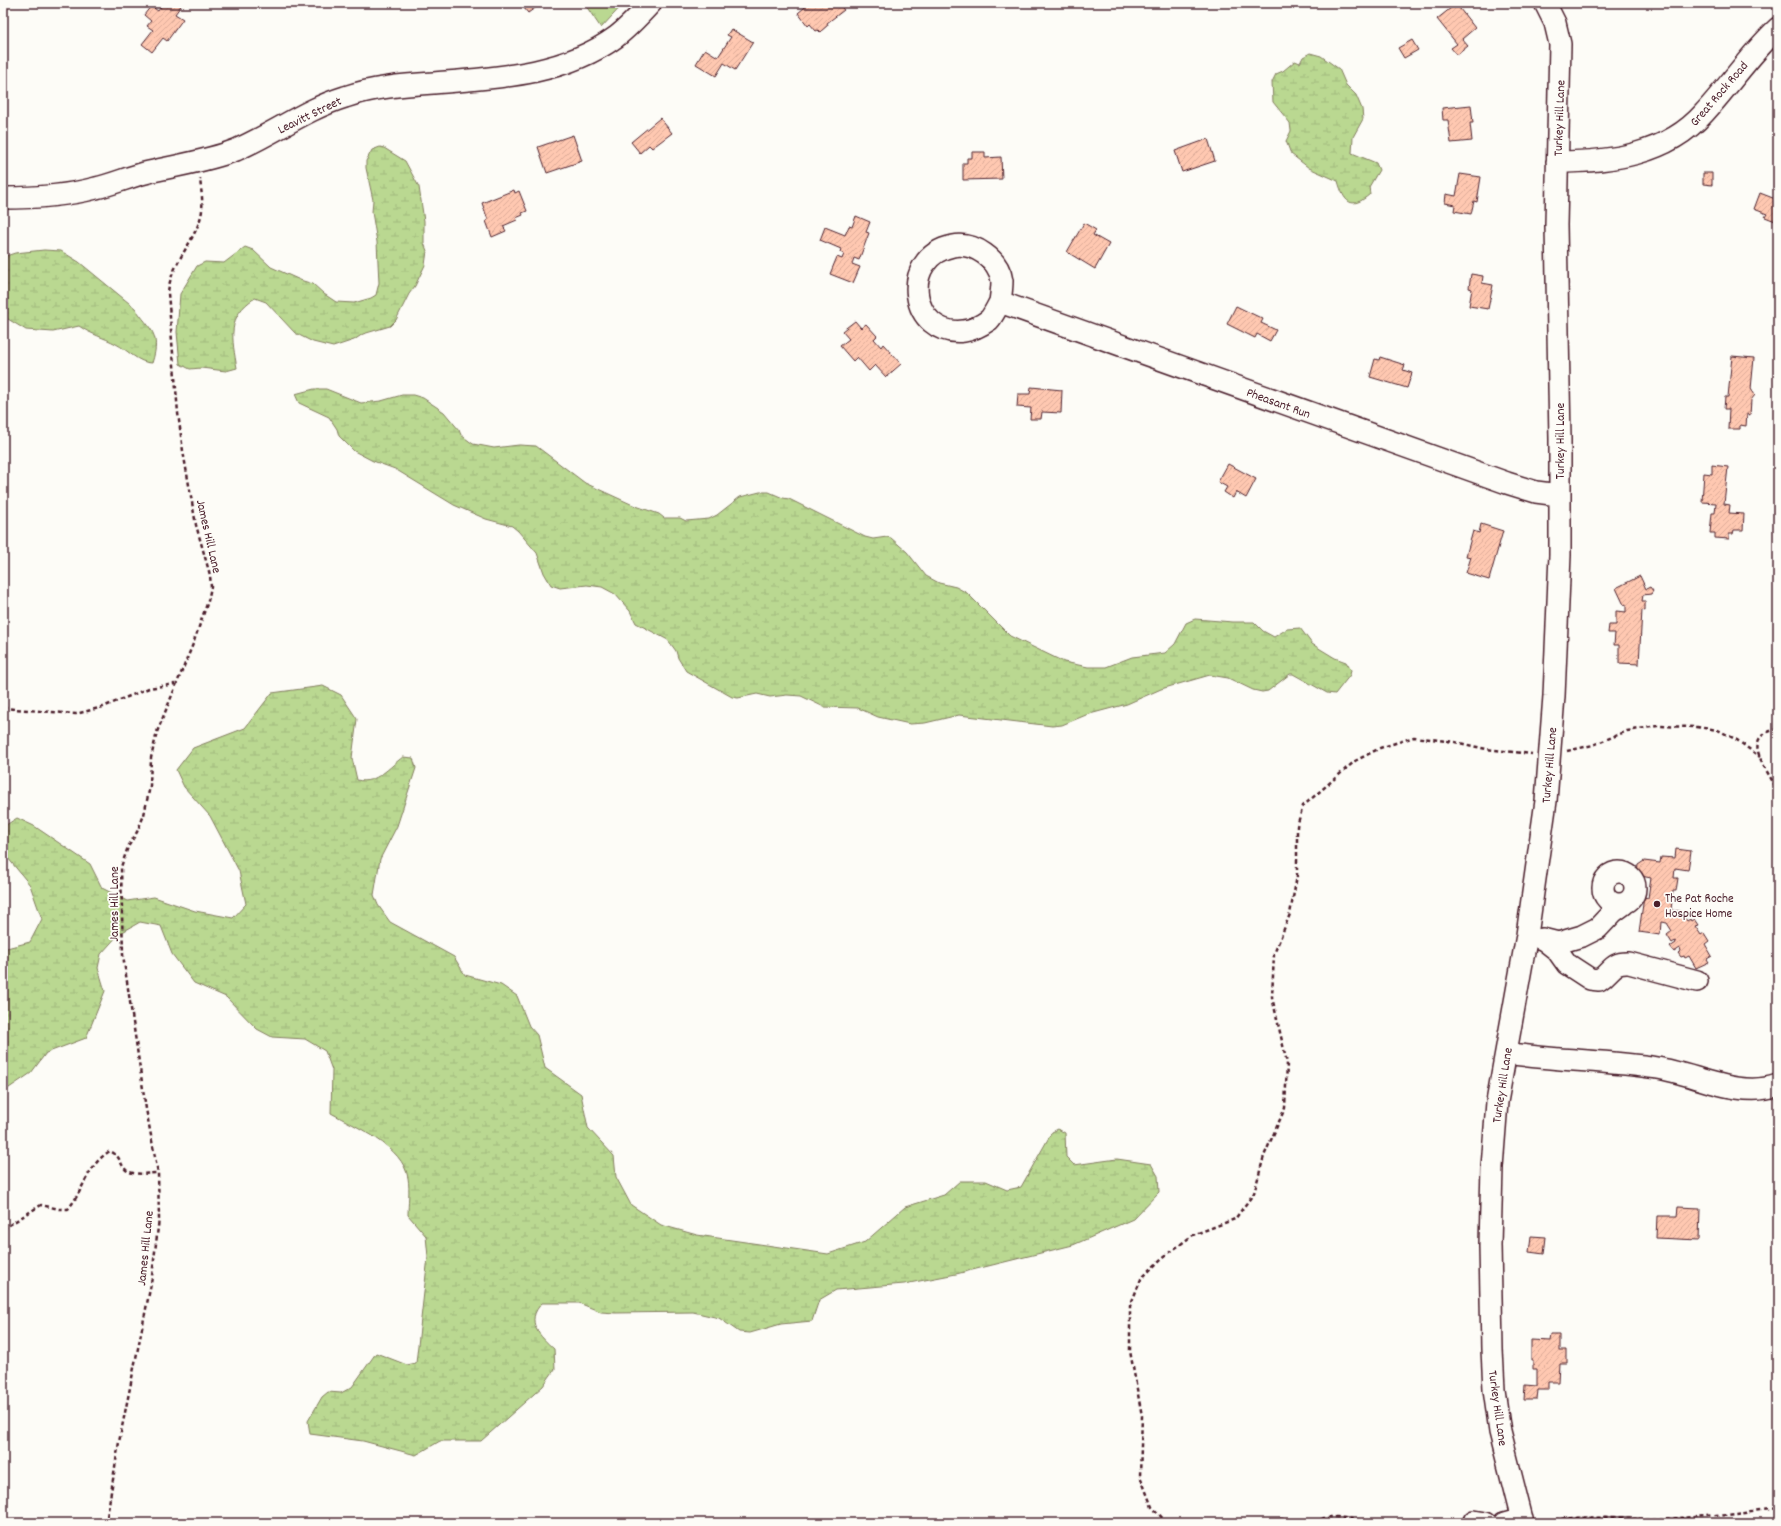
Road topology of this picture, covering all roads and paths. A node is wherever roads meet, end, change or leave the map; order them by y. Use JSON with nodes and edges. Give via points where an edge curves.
{"nodes":[{"id":1,"x":651,"y":3,"type":"edge"},
{"id":2,"x":1545,"y":3,"type":"edge"},
{"id":3,"x":1778,"y":28,"type":"edge"},
{"id":4,"x":198,"y":162,"type":"junction"},
{"id":5,"x":1557,"y":162,"type":"junction"},
{"id":6,"x":3,"y":198,"type":"edge"},
{"id":7,"x":1000,"y":302,"type":"junction"},
{"id":8,"x":1559,"y":495,"type":"junction"},
{"id":9,"x":176,"y":684,"type":"junction"},
{"id":10,"x":3,"y":708,"type":"edge"},
{"id":11,"x":1778,"y":729,"type":"edge"},
{"id":12,"x":1550,"y":755,"type":"junction"},
{"id":13,"x":1760,"y":757,"type":"junction"},
{"id":14,"x":1778,"y":787,"type":"edge"},
{"id":15,"x":1614,"y":900,"type":"dead end"},
{"id":16,"x":1535,"y":936,"type":"junction"},
{"id":17,"x":1697,"y":981,"type":"dead end"},
{"id":18,"x":1506,"y":1053,"type":"junction"},
{"id":19,"x":1778,"y":1085,"type":"edge"},
{"id":20,"x":158,"y":1173,"type":"junction"},
{"id":21,"x":3,"y":1229,"type":"edge"},
{"id":22,"x":1778,"y":1508,"type":"edge"},
{"id":23,"x":1523,"y":1522,"type":"edge"},
{"id":24,"x":106,"y":1523,"type":"edge"},
{"id":25,"x":1167,"y":1523,"type":"edge"},
{"id":26,"x":1274,"y":1523,"type":"edge"},
{"id":27,"x":1378,"y":1523,"type":"edge"}],
"edges":[{"from":1,"to":4,"type":"street","name":"Leavitt Street","via":[[616,36],[571,61],[503,77],[401,85],[345,97],[317,108],[237,149]]},
{"from":2,"to":5,"type":"street","name":"Turkey Hill Lane","via":[[1555,23],[1560,44]]},
{"from":3,"to":5,"type":"street","name":"Great Rock Road","via":[[1750,57],[1704,114],[1677,136],[1660,146],[1626,157],[1591,162]]},
{"from":4,"to":6,"type":"street","name":"Leavitt Street","via":[[74,193]]},
{"from":4,"to":9,"type":"path","name":"James Hill Lane","via":[[203,204],[201,217],[170,280],[168,293],[183,451],[196,525],[211,587],[193,644]]},
{"from":5,"to":8,"type":"street","name":"Turkey Hill Lane"},
{"from":7,"to":7,"type":"street","via":[[989,320],[971,330],[957,332],[944,329],[930,321],[921,309],[916,292],[918,278],[924,263],[934,253],[946,247],[970,246],[986,254],[996,265],[1002,280]]},
{"from":7,"to":8,"type":"street","name":"Pheasant Run","via":[[1507,483],[1536,492]]},
{"from":8,"to":12,"type":"street","name":"Turkey Hill Lane","via":[[1558,616]]},
{"from":9,"to":10,"type":"path","via":[[149,688],[103,707],[76,714]]},
{"from":9,"to":20,"type":"path","name":"James Hill Lane","via":[[157,732],[144,816],[120,867],[123,955]]},
{"from":11,"to":13,"type":"path","via":[[1763,733],[1759,738],[1757,744]]},
{"from":12,"to":13,"type":"path","via":[[1593,745],[1627,731],[1657,726],[1718,730]]},
{"from":12,"to":16,"type":"street","name":"Turkey Hill Lane"},
{"from":12,"to":25,"type":"path","via":[[1414,738],[1380,748],[1355,761],[1303,806],[1296,826],[1296,884],[1290,914],[1274,954],[1272,997],[1287,1063],[1285,1108],[1264,1156],[1254,1193],[1235,1219],[1192,1235],[1162,1258],[1141,1279],[1130,1306],[1130,1351],[1142,1416],[1140,1476],[1152,1507]]},
{"from":13,"to":14,"type":"path"},
{"from":15,"to":16,"type":"street","via":[[1608,906],[1607,918],[1598,928],[1572,940],[1558,943]]},
{"from":16,"to":17,"type":"street","via":[[1557,950],[1567,964],[1590,979],[1599,980],[1614,966],[1629,962]]},
{"from":16,"to":18,"type":"street","name":"Turkey Hill Lane"},
{"from":18,"to":19,"type":"street","via":[[1656,1068],[1744,1089],[1763,1089]]},
{"from":18,"to":23,"type":"street","name":"Turkey Hill Lane","via":[[1497,1102],[1492,1167],[1492,1349],[1500,1432]]},
{"from":20,"to":21,"type":"path","via":[[133,1173],[126,1170],[116,1154],[110,1151],[93,1164],[68,1209],[41,1205]]},
{"from":20,"to":24,"type":"path","name":"James Hill Lane","via":[[159,1219],[151,1284],[119,1442]]},
{"from":22,"to":23,"type":"path","via":[[1700,1517],[1570,1518]]},
{"from":26,"to":27,"type":"path","via":[[1280,1519],[1318,1521],[1326,1517],[1337,1517]]}]}
